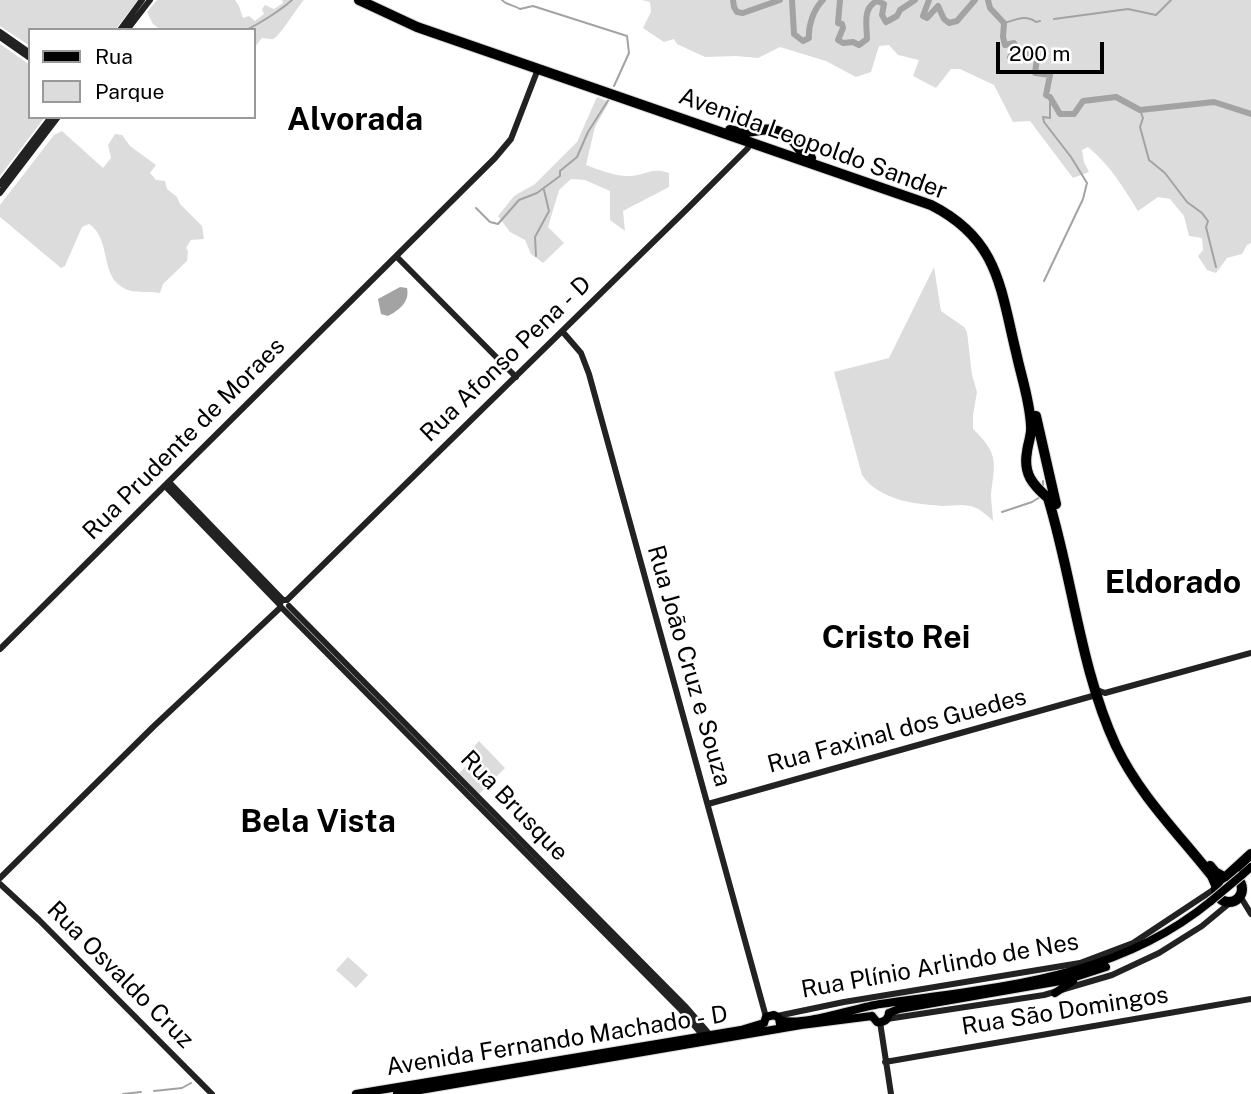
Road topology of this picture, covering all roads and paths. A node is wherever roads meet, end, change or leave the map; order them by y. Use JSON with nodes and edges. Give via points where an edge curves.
{"nodes":[{"id":1,"x":142,"y":0,"type":"edge"},
{"id":2,"x":150,"y":0,"type":"edge"},
{"id":3,"x":359,"y":0,"type":"edge"},
{"id":4,"x":368,"y":0,"type":"edge"},
{"id":5,"x":121,"y":28,"type":"edge"},
{"id":6,"x":129,"y":28,"type":"edge"},
{"id":7,"x":0,"y":35,"type":"edge"},
{"id":8,"x":28,"y":54,"type":"edge"},
{"id":9,"x":538,"y":69,"type":"junction"},
{"id":10,"x":49,"y":119,"type":"edge"},
{"id":11,"x":56,"y":119,"type":"edge"},
{"id":12,"x":752,"y":137,"type":"junction"},
{"id":13,"x":789,"y":137,"type":"junction"},
{"id":14,"x":785,"y":154,"type":"junction"},
{"id":15,"x":0,"y":184,"type":"edge"},
{"id":16,"x":0,"y":193,"type":"edge"},
{"id":17,"x":397,"y":257,"type":"junction"},
{"id":18,"x":562,"y":331,"type":"junction"},
{"id":19,"x":516,"y":377,"type":"junction"},
{"id":20,"x":1043,"y":451,"type":"junction"},
{"id":21,"x":1027,"y":454,"type":"junction"},
{"id":22,"x":167,"y":484,"type":"junction"},
{"id":23,"x":1052,"y":485,"type":"junction"},
{"id":24,"x":1037,"y":489,"type":"junction"},
{"id":25,"x":284,"y":604,"type":"junction"},
{"id":26,"x":0,"y":649,"type":"edge"},
{"id":27,"x":1251,"y":653,"type":"edge"},
{"id":28,"x":1097,"y":693,"type":"junction"},
{"id":29,"x":708,"y":804,"type":"junction"},
{"id":30,"x":1251,"y":854,"type":"edge"},
{"id":31,"x":1240,"y":863,"type":"junction"},
{"id":32,"x":1210,"y":866,"type":"junction"},
{"id":33,"x":1251,"y":867,"type":"edge"},
{"id":34,"x":0,"y":878,"type":"edge"},
{"id":35,"x":1247,"y":878,"type":"edge"},
{"id":36,"x":1221,"y":881,"type":"junction"},
{"id":37,"x":0,"y":884,"type":"edge"},
{"id":38,"x":1236,"y":898,"type":"junction"},
{"id":39,"x":1213,"y":903,"type":"junction"},
{"id":40,"x":1249,"y":911,"type":"edge"},
{"id":41,"x":1062,"y":967,"type":"junction"},
{"id":42,"x":1081,"y":975,"type":"junction"},
{"id":43,"x":1021,"y":982,"type":"junction"},
{"id":44,"x":1055,"y":993,"type":"junction"},
{"id":45,"x":1251,"y":999,"type":"edge"},
{"id":46,"x":874,"y":1007,"type":"junction"},
{"id":47,"x":885,"y":1015,"type":"junction"},
{"id":48,"x":872,"y":1016,"type":"junction"},
{"id":49,"x":772,"y":1023,"type":"junction"},
{"id":50,"x":708,"y":1039,"type":"junction"},
{"id":51,"x":667,"y":1046,"type":"junction"},
{"id":52,"x":885,"y":1062,"type":"junction"},
{"id":53,"x":212,"y":1094,"type":"edge"},
{"id":54,"x":356,"y":1094,"type":"edge"},
{"id":55,"x":397,"y":1094,"type":"edge"},
{"id":56,"x":891,"y":1094,"type":"edge"}],
"edges":[{"from":1,"to":5,"type":"street"},
{"from":2,"to":6,"type":"street"},
{"from":3,"to":9,"type":"highway","name":"Avenida Leopoldo Sander","via":[[396,19]]},
{"from":4,"to":12,"type":"highway","name":"Avenida Leopoldo Sander","via":[[409,20]]},
{"from":7,"to":8,"type":"street"},
{"from":9,"to":12,"type":"highway","name":"Avenida Leopoldo Sander"},
{"from":9,"to":17,"type":"street","name":"Rua Prudente de Moraes","via":[[509,143]]},
{"from":10,"to":15,"type":"street"},
{"from":11,"to":16,"type":"street"},
{"from":12,"to":13,"type":"highway","name":"Avenida Leopoldo Sander","via":[[766,128]]},
{"from":12,"to":14,"type":"highway","name":"Avenida Leopoldo Sander"},
{"from":12,"to":18,"type":"street","name":"Rua Afonso Pena - D","via":[[748,148]]},
{"from":13,"to":14,"type":"highway"},
{"from":13,"to":20,"type":"highway","name":"Avenida Leopoldo Sander","via":[[804,155],[938,203],[985,241],[1003,276]]},
{"from":14,"to":21,"type":"highway","name":"Avenida Leopoldo Sander","via":[[931,205],[964,226],[984,249],[999,280],[1028,408],[1032,429]]},
{"from":17,"to":19,"type":"street"},
{"from":17,"to":22,"type":"street","name":"Rua Prudente de Moraes"},
{"from":18,"to":19,"type":"street","name":"Rua Afonso Pena - D"},
{"from":18,"to":29,"type":"street","name":"Rua João Cruz e Souza","via":[[581,353],[589,374]]},
{"from":19,"to":25,"type":"street","name":"Rua Afonso Pena - D"},
{"from":20,"to":21,"type":"highway","via":[[1031,447]]},
{"from":20,"to":23,"type":"highway","name":"Avenida Leopoldo Sander"},
{"from":21,"to":24,"type":"highway","name":"Avenida Leopoldo Sander","via":[[1031,482]]},
{"from":22,"to":25,"type":"street","name":"Rua Brusque"},
{"from":22,"to":26,"type":"street","name":"Rua Prudente de Moraes"},
{"from":23,"to":24,"type":"highway"},
{"from":23,"to":28,"type":"highway","name":"Avenida Leopoldo Sander"},
{"from":24,"to":28,"type":"highway","name":"Avenida Leopoldo Sander","via":[[1048,498],[1052,511]]},
{"from":25,"to":34,"type":"street","name":"Rua Afonso Pena - D"},
{"from":25,"to":50,"type":"street","name":"Rua Brusque"},
{"from":27,"to":28,"type":"street","name":"Rua Faxinal dos Guedes"},
{"from":28,"to":29,"type":"street","name":"Rua Faxinal dos Guedes"},
{"from":28,"to":32,"type":"highway","name":"Avenida Leopoldo Sander","via":[[1143,786]]},
{"from":28,"to":36,"type":"highway","name":"Avenida Leopoldo Sander","via":[[1117,748],[1138,786],[1168,826]]},
{"from":29,"to":49,"type":"street","name":"Rua João Cruz e Souza"},
{"from":30,"to":31,"type":"highway"},
{"from":31,"to":32,"type":"highway","via":[[1223,870]]},
{"from":31,"to":36,"type":"highway"},
{"from":32,"to":36,"type":"highway","name":"Avenida Leopoldo Sander"},
{"from":33,"to":35,"type":"main road"},
{"from":35,"to":38,"type":"highway"},
{"from":35,"to":39,"type":"main road","bridge":true},
{"from":36,"to":38,"type":"highway","via":[[1219,898]]},
{"from":36,"to":38,"type":"highway","via":[[1238,879]]},
{"from":36,"to":41,"type":"street","name":"Rua Plínio Arlindo de Nes","via":[[1133,943]]},
{"from":37,"to":53,"type":"street","name":"Rua Osvaldo Cruz"},
{"from":38,"to":40,"type":"street"},
{"from":38,"to":44,"type":"street","via":[[1159,953],[1112,975]]},
{"from":39,"to":42,"type":"main road","via":[[1158,944]]},
{"from":39,"to":43,"type":"main road","via":[[1168,933],[1112,960]]},
{"from":41,"to":43,"type":"main road"},
{"from":41,"to":49,"type":"street","name":"Rua Plínio Arlindo de Nes","via":[[844,1002]]},
{"from":42,"to":44,"type":"main road"},
{"from":42,"to":47,"type":"main road"},
{"from":43,"to":47,"type":"main road"},
{"from":44,"to":47,"type":"street"},
{"from":45,"to":52,"type":"street","name":"Rua São Domingos"},
{"from":46,"to":47,"type":"main road","name":"Avenida Fernando Machado - D"},
{"from":46,"to":48,"type":"main road"},
{"from":46,"to":49,"type":"main road","name":"Avenida Fernando Machado - D"},
{"from":47,"to":48,"type":"main road"},
{"from":47,"to":52,"type":"street"},
{"from":48,"to":49,"type":"main road","name":"Avenida Fernando Machado - D"},
{"from":49,"to":50,"type":"main road","name":"Avenida Fernando Machado - D"},
{"from":50,"to":51,"type":"main road","name":"Avenida Fernando Machado - D"},
{"from":51,"to":54,"type":"main road","name":"Avenida Fernando Machado - D"},
{"from":51,"to":55,"type":"main road","name":"Avenida Fernando Machado - D"},
{"from":52,"to":56,"type":"street"}]}
